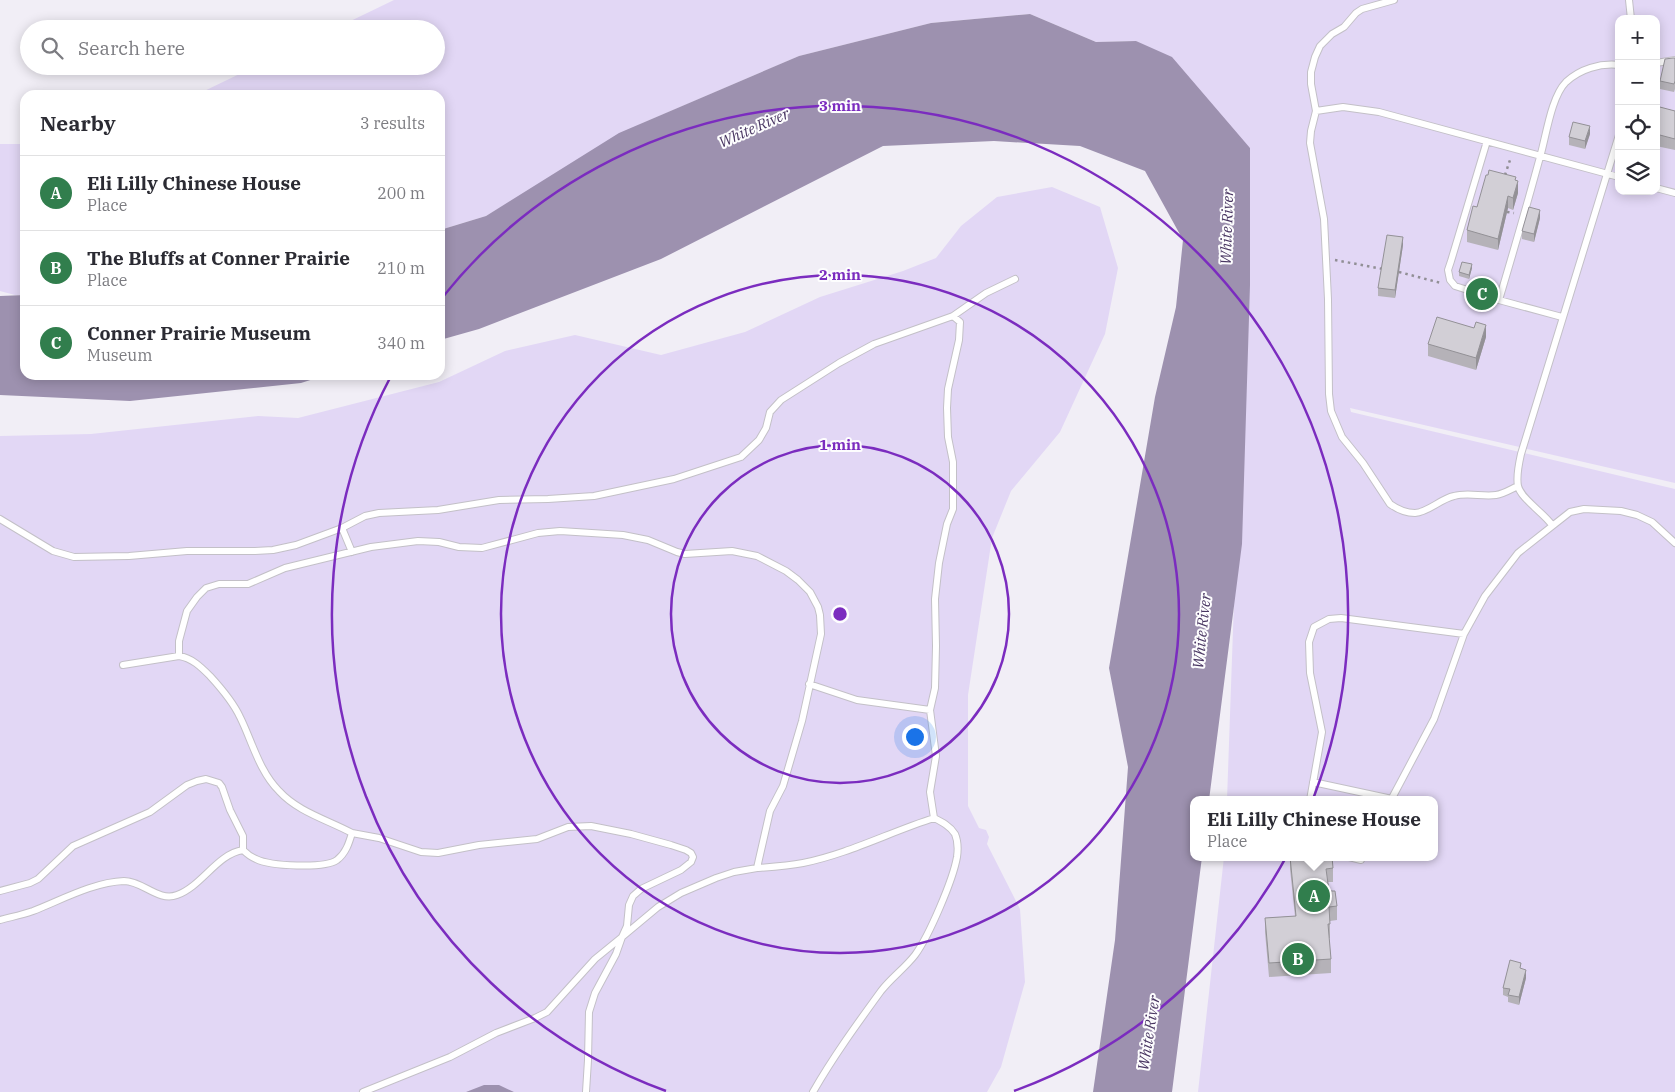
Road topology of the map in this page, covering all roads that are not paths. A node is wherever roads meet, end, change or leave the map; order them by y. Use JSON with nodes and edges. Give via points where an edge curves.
{"nodes":[{"id":1,"x":1394,"y":0,"type":"edge"},
{"id":2,"x":1629,"y":0,"type":"edge"},
{"id":3,"x":1631,"y":15,"type":"edge"},
{"id":4,"x":1675,"y":60,"type":"edge"},
{"id":5,"x":1660,"y":62,"type":"edge"},
{"id":6,"x":1615,"y":65,"type":"edge"},
{"id":7,"x":1316,"y":111,"type":"junction"},
{"id":8,"x":1488,"y":141,"type":"junction"},
{"id":9,"x":1615,"y":147,"type":"edge"},
{"id":10,"x":1541,"y":156,"type":"junction"},
{"id":11,"x":1606,"y":173,"type":"junction"},
{"id":12,"x":1615,"y":175,"type":"edge"},
{"id":13,"x":1660,"y":189,"type":"edge"},
{"id":14,"x":1675,"y":193,"type":"edge"},
{"id":15,"x":1015,"y":279,"type":"dead end"},
{"id":16,"x":1499,"y":300,"type":"junction"},
{"id":17,"x":954,"y":316,"type":"junction"},
{"id":18,"x":1562,"y":317,"type":"junction"},
{"id":19,"x":1518,"y":486,"type":"junction"},
{"id":20,"x":0,"y":519,"type":"edge"},
{"id":21,"x":1552,"y":525,"type":"junction"},
{"id":22,"x":342,"y":528,"type":"junction"},
{"id":23,"x":1675,"y":543,"type":"edge"},
{"id":24,"x":352,"y":552,"type":"junction"},
{"id":25,"x":1464,"y":634,"type":"junction"},
{"id":26,"x":179,"y":656,"type":"junction"},
{"id":27,"x":123,"y":665,"type":"dead end"},
{"id":28,"x":809,"y":684,"type":"junction"},
{"id":29,"x":930,"y":710,"type":"junction"},
{"id":30,"x":1313,"y":782,"type":"junction"},
{"id":31,"x":1311,"y":796,"type":"edge"},
{"id":32,"x":1374,"y":796,"type":"edge"},
{"id":33,"x":1394,"y":796,"type":"edge"},
{"id":34,"x":934,"y":818,"type":"junction"},
{"id":35,"x":352,"y":833,"type":"junction"},
{"id":36,"x":243,"y":850,"type":"junction"},
{"id":37,"x":757,"y":868,"type":"junction"},
{"id":38,"x":0,"y":891,"type":"edge"},
{"id":39,"x":0,"y":920,"type":"edge"},
{"id":40,"x":622,"y":937,"type":"junction"},
{"id":41,"x":363,"y":1092,"type":"edge"},
{"id":42,"x":586,"y":1092,"type":"edge"},
{"id":43,"x":813,"y":1092,"type":"edge"}],
"edges":[{"from":1,"to":7,"type":"lane","via":[[1362,9],[1320,46],[1311,72]]},
{"from":2,"to":3,"type":"lane"},
{"from":4,"to":5,"type":"lane"},
{"from":6,"to":10,"type":"lane","via":[[1585,70],[1566,83],[1553,105]]},
{"from":7,"to":8,"type":"lane","via":[[1354,108],[1379,112]]},
{"from":7,"to":19,"type":"lane","via":[[1310,143],[1324,219],[1331,411],[1342,437],[1364,463],[1390,504],[1406,512],[1424,511],[1452,496],[1499,495]]},
{"from":8,"to":10,"type":"lane"},
{"from":8,"to":16,"type":"lane","via":[[1448,270],[1455,286]]},
{"from":9,"to":11,"type":"lane"},
{"from":10,"to":11,"type":"lane"},
{"from":10,"to":16,"type":"lane"},
{"from":11,"to":12,"type":"lane"},
{"from":11,"to":18,"type":"lane"},
{"from":13,"to":14,"type":"lane"},
{"from":15,"to":17,"type":"lane","via":[[986,293]]},
{"from":16,"to":18,"type":"lane"},
{"from":17,"to":22,"type":"lane","via":[[874,344],[781,400],[770,412],[759,440],[741,457],[674,479],[602,494],[499,500],[438,510],[378,513]]},
{"from":17,"to":29,"type":"lane","via":[[960,322],[959,340],[947,408],[948,436],[954,462],[953,509],[938,572],[935,688]]},
{"from":18,"to":19,"type":"lane","via":[[1521,454]]},
{"from":19,"to":21,"type":"lane"},
{"from":20,"to":22,"type":"lane","via":[[54,550],[74,557],[187,551],[255,552],[296,545]]},
{"from":21,"to":23,"type":"lane","via":[[1570,512],[1584,509],[1620,511],[1652,522]]},
{"from":21,"to":25,"type":"lane","via":[[1518,553],[1485,596]]},
{"from":22,"to":24,"type":"lane"},
{"from":24,"to":26,"type":"lane","via":[[285,568],[248,584],[219,584],[206,588],[187,611]]},
{"from":24,"to":28,"type":"lane","via":[[418,541],[482,548],[538,533],[560,531],[623,534],[685,554],[732,552],[757,556],[798,580],[818,607],[821,634]]},
{"from":25,"to":30,"type":"lane","via":[[1341,618],[1329,619],[1314,627],[1309,642],[1310,673],[1322,732]]},
{"from":25,"to":33,"type":"lane","via":[[1434,719]]},
{"from":26,"to":27,"type":"lane"},
{"from":26,"to":35,"type":"lane","via":[[196,663],[224,693],[239,714],[255,754],[277,790],[293,803]]},
{"from":28,"to":29,"type":"lane","via":[[857,700]]},
{"from":28,"to":37,"type":"lane","via":[[802,721],[783,786],[770,811]]},
{"from":29,"to":34,"type":"lane","via":[[936,756],[930,792]]},
{"from":30,"to":31,"type":"lane"},
{"from":30,"to":32,"type":"lane"},
{"from":34,"to":37,"type":"lane","via":[[826,857]]},
{"from":34,"to":43,"type":"lane","via":[[950,828],[958,850],[949,884],[931,926],[915,955],[883,988],[831,1060]]},
{"from":35,"to":36,"type":"lane","via":[[348,846],[338,859],[322,865],[266,862]]},
{"from":35,"to":40,"type":"lane","via":[[438,854],[537,839],[568,827],[591,826],[671,844],[691,854],[691,862],[681,870],[633,896]]},
{"from":36,"to":38,"type":"lane","via":[[243,836],[222,787],[206,779],[187,785],[150,812],[73,846],[30,883]]},
{"from":36,"to":39,"type":"lane","via":[[231,854],[176,896],[162,896],[133,882],[111,882]]},
{"from":37,"to":40,"type":"lane","via":[[734,872],[681,893],[658,906]]},
{"from":40,"to":41,"type":"lane","via":[[588,966],[547,1012],[450,1057]]},
{"from":40,"to":42,"type":"lane","via":[[589,1012]]}]}
